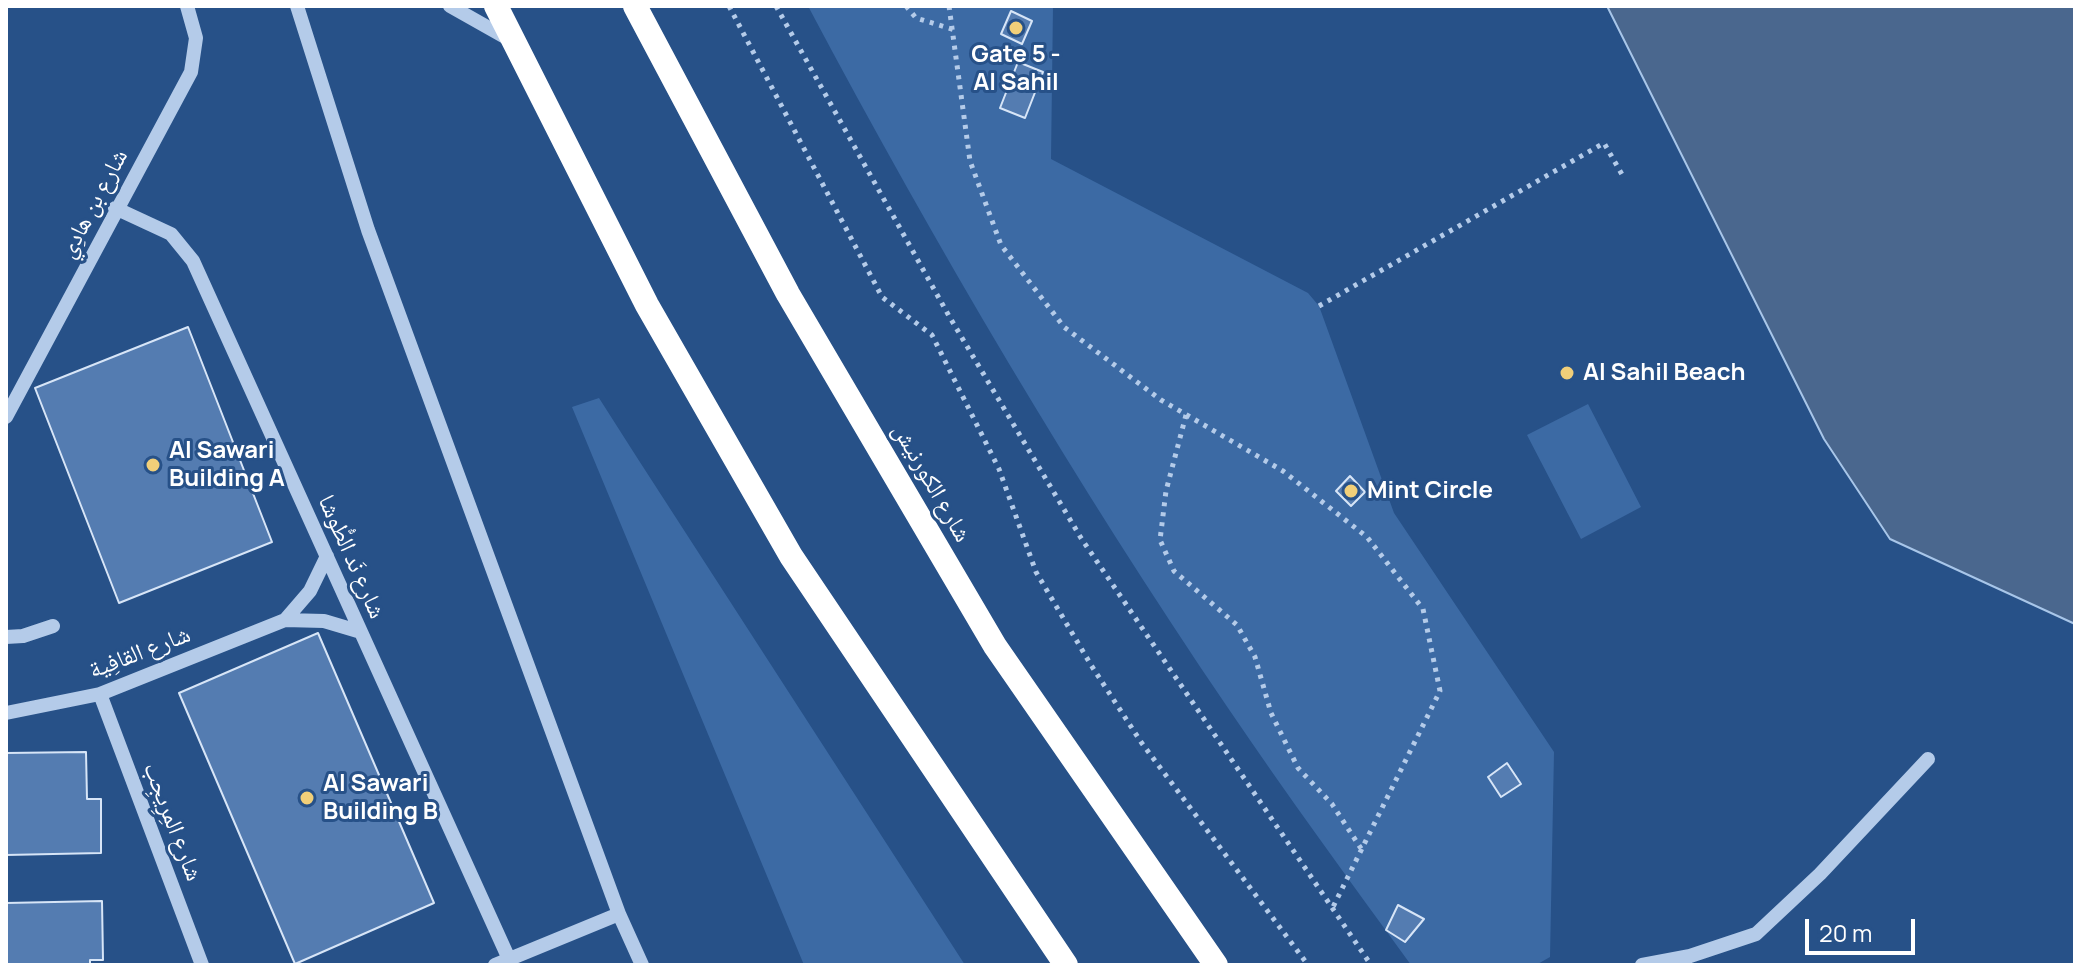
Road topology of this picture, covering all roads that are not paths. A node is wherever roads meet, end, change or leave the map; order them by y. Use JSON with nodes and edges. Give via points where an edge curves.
{"nodes":[{"id":1,"x":187,"y":6,"type":"edge"},
{"id":2,"x":297,"y":6,"type":"edge"},
{"id":3,"x":450,"y":6,"type":"edge"},
{"id":4,"x":496,"y":6,"type":"edge"},
{"id":5,"x":635,"y":6,"type":"edge"},
{"id":6,"x":512,"y":41,"type":"junction"},
{"id":7,"x":115,"y":208,"type":"junction"},
{"id":8,"x":6,"y":417,"type":"edge"},
{"id":9,"x":327,"y":556,"type":"junction"},
{"id":10,"x":285,"y":620,"type":"junction"},
{"id":11,"x":53,"y":626,"type":"dead end"},
{"id":12,"x":361,"y":632,"type":"junction"},
{"id":13,"x":6,"y":637,"type":"edge"},
{"id":14,"x":100,"y":694,"type":"junction"},
{"id":15,"x":6,"y":713,"type":"edge"},
{"id":16,"x":1928,"y":759,"type":"dead end"},
{"id":17,"x":619,"y":914,"type":"junction"},
{"id":18,"x":502,"y":962,"type":"edge"},
{"id":19,"x":202,"y":965,"type":"edge"},
{"id":20,"x":642,"y":965,"type":"edge"},
{"id":21,"x":1066,"y":965,"type":"edge"},
{"id":22,"x":1216,"y":965,"type":"edge"},
{"id":23,"x":1642,"y":965,"type":"edge"}],
"edges":[{"from":1,"to":7,"type":"street","name":"شارع بن هادِي","via":[[196,38],[191,72]]},
{"from":2,"to":17,"type":"street","via":[[368,230]]},
{"from":3,"to":6,"type":"street"},
{"from":4,"to":6,"type":"highway"},
{"from":5,"to":22,"type":"highway","name":"شارع الكورنيش","via":[[788,294],[995,646]]},
{"from":6,"to":21,"type":"highway","via":[[647,305],[791,556]]},
{"from":7,"to":8,"type":"street","name":"شارع بن هادِي"},
{"from":7,"to":9,"type":"street","name":"شارع نَد الطُّوشا","via":[[171,234],[193,261]]},
{"from":9,"to":10,"type":"street","name":"شارع القافِية","via":[[310,591]]},
{"from":9,"to":12,"type":"street","name":"شارع نَد الطُّوشا"},
{"from":10,"to":12,"type":"street","name":"شارع القافِية","via":[[324,621]]},
{"from":10,"to":14,"type":"street","name":"شارع القافِية"},
{"from":11,"to":13,"type":"street"},
{"from":12,"to":18,"type":"street","name":"شارع نَد الطُّوشا"},
{"from":14,"to":15,"type":"street","name":"شارع القافِية"},
{"from":14,"to":19,"type":"street","name":"شارع المِرِيجِب"},
{"from":16,"to":23,"type":"street","via":[[1756,934]]},
{"from":17,"to":18,"type":"street"},
{"from":17,"to":20,"type":"street"}]}
